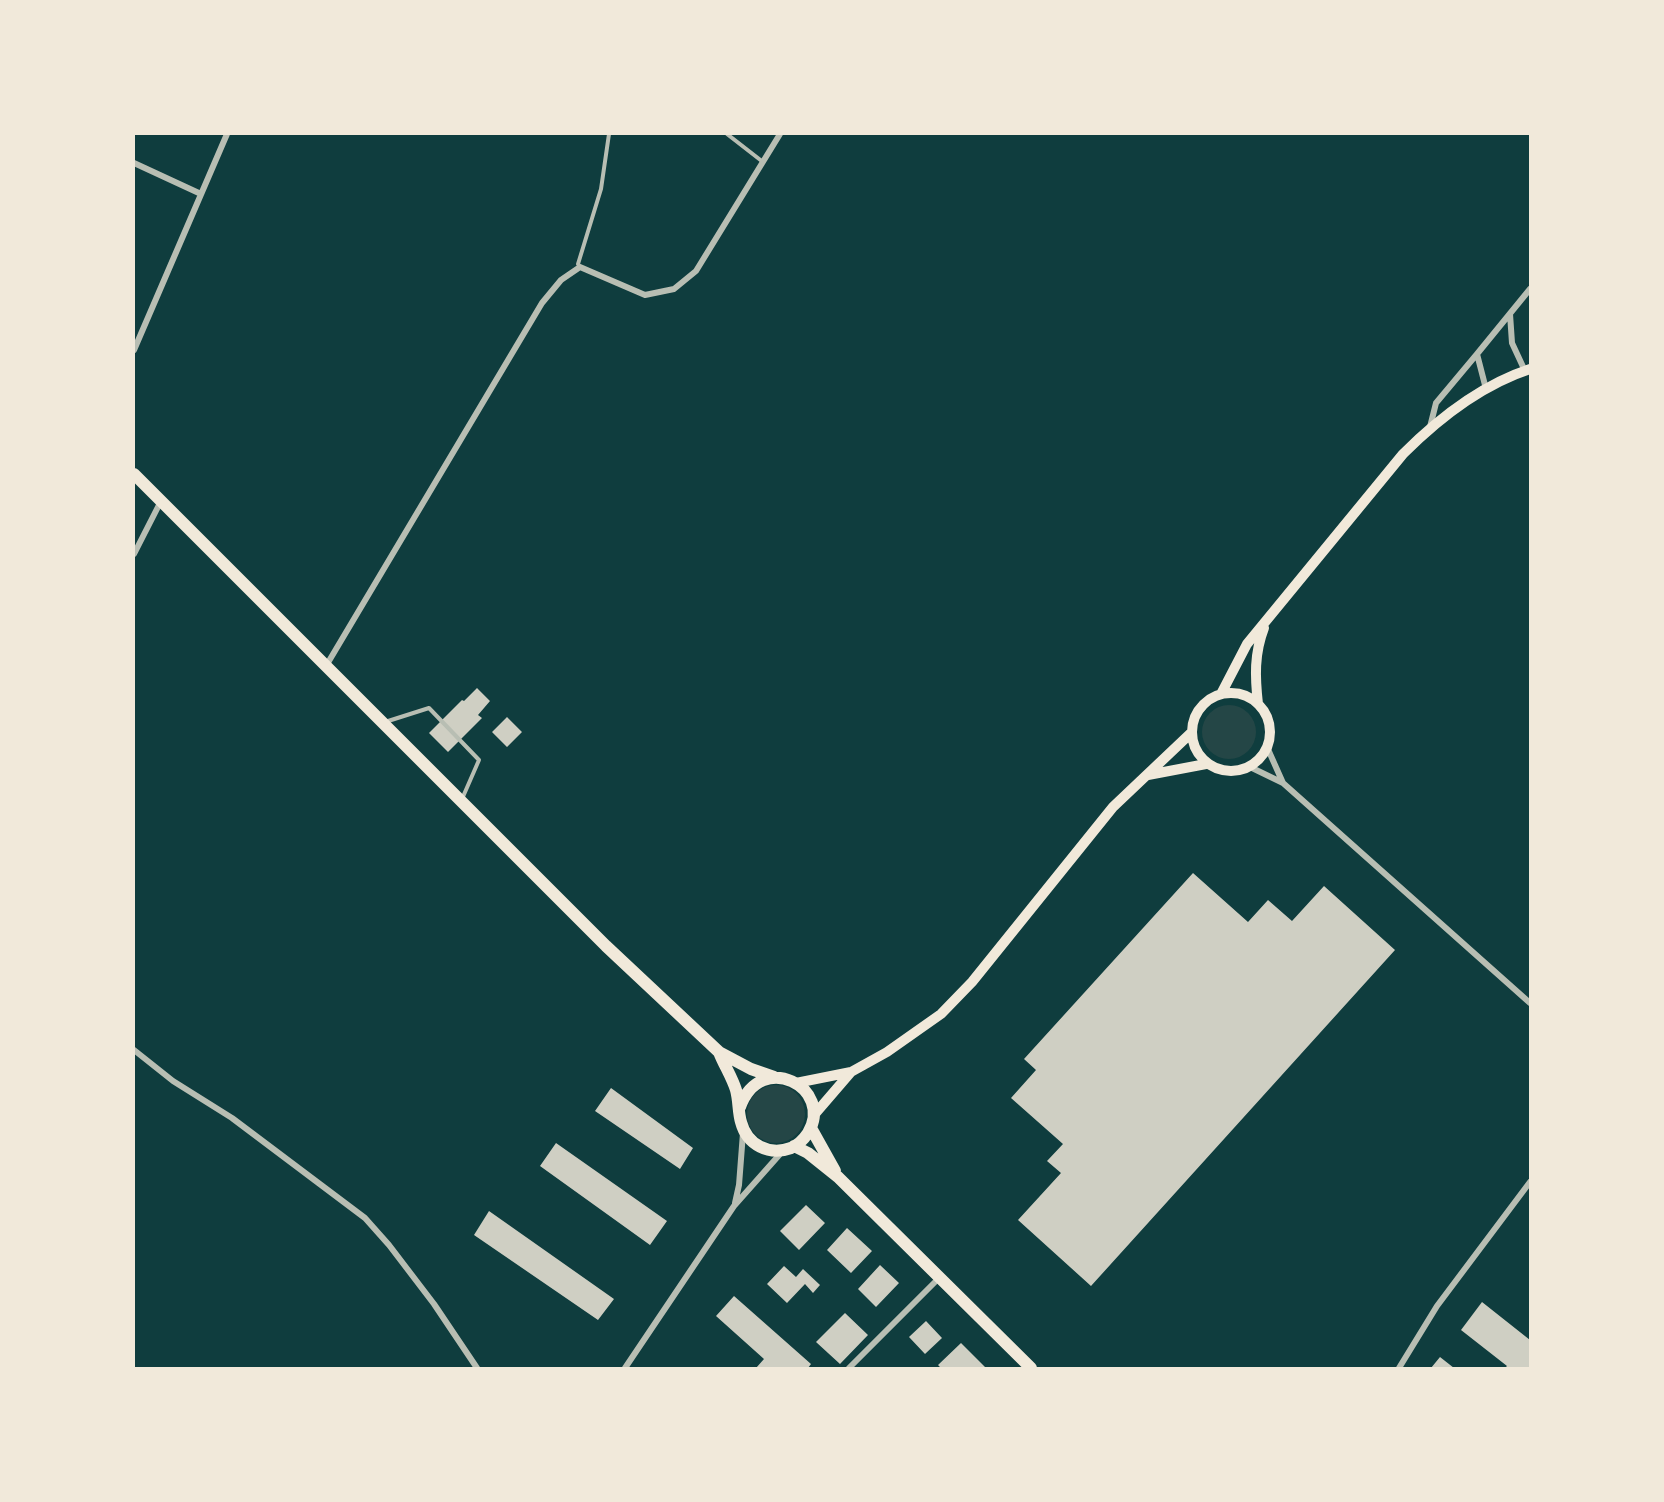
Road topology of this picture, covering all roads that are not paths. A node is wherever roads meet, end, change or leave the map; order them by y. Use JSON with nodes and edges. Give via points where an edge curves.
{"nodes":[{"id":1,"x":227,"y":134,"type":"edge"},
{"id":2,"x":609,"y":134,"type":"edge"},
{"id":3,"x":727,"y":134,"type":"edge"},
{"id":4,"x":780,"y":134,"type":"edge"},
{"id":5,"x":763,"y":162,"type":"junction"},
{"id":6,"x":134,"y":163,"type":"edge"},
{"id":7,"x":201,"y":194,"type":"junction"},
{"id":8,"x":580,"y":267,"type":"junction"},
{"id":9,"x":1530,"y":289,"type":"edge"},
{"id":10,"x":1510,"y":314,"type":"junction"},
{"id":11,"x":134,"y":350,"type":"edge"},
{"id":12,"x":1477,"y":354,"type":"junction"},
{"id":13,"x":1528,"y":370,"type":"edge"},
{"id":14,"x":1486,"y":390,"type":"junction"},
{"id":15,"x":1430,"y":427,"type":"junction"},
{"id":16,"x":134,"y":474,"type":"edge"},
{"id":17,"x":160,"y":501,"type":"junction"},
{"id":18,"x":134,"y":554,"type":"edge"},
{"id":19,"x":1268,"y":617,"type":"junction"},
{"id":20,"x":326,"y":666,"type":"junction"},
{"id":21,"x":1221,"y":694,"type":"junction"},
{"id":22,"x":1258,"y":704,"type":"junction"},
{"id":23,"x":384,"y":723,"type":"junction"},
{"id":24,"x":1191,"y":733,"type":"junction"},
{"id":25,"x":1268,"y":747,"type":"junction"},
{"id":26,"x":1206,"y":764,"type":"junction"},
{"id":27,"x":1250,"y":767,"type":"junction"},
{"id":28,"x":1147,"y":775,"type":"junction"},
{"id":29,"x":1283,"y":783,"type":"junction"},
{"id":30,"x":461,"y":800,"type":"junction"},
{"id":31,"x":1530,"y":1004,"type":"edge"},
{"id":32,"x":134,"y":1050,"type":"edge"},
{"id":33,"x":718,"y":1052,"type":"junction"},
{"id":34,"x":851,"y":1072,"type":"junction"},
{"id":35,"x":774,"y":1077,"type":"junction"},
{"id":36,"x":796,"y":1083,"type":"junction"},
{"id":37,"x":740,"y":1107,"type":"junction"},
{"id":38,"x":812,"y":1122,"type":"junction"},
{"id":39,"x":744,"y":1131,"type":"junction"},
{"id":40,"x":789,"y":1148,"type":"junction"},
{"id":41,"x":838,"y":1177,"type":"junction"},
{"id":42,"x":1530,"y":1182,"type":"edge"},
{"id":43,"x":734,"y":1206,"type":"junction"},
{"id":44,"x":939,"y":1278,"type":"junction"},
{"id":45,"x":477,"y":1368,"type":"edge"},
{"id":46,"x":625,"y":1368,"type":"edge"},
{"id":47,"x":849,"y":1368,"type":"edge"},
{"id":48,"x":1031,"y":1368,"type":"edge"},
{"id":49,"x":1399,"y":1368,"type":"edge"}],
"edges":[{"from":1,"to":7,"type":"street"},
{"from":2,"to":8,"type":"lane","via":[[601,189]]},
{"from":3,"to":5,"type":"lane"},
{"from":4,"to":5,"type":"street"},
{"from":5,"to":8,"type":"street","via":[[696,271],[674,288],[645,295]]},
{"from":6,"to":7,"type":"street"},
{"from":7,"to":11,"type":"street"},
{"from":8,"to":20,"type":"street","via":[[561,280],[542,303]]},
{"from":9,"to":10,"type":"street"},
{"from":10,"to":12,"type":"street"},
{"from":10,"to":13,"type":"street","via":[[1512,343]]},
{"from":12,"to":14,"type":"street"},
{"from":12,"to":15,"type":"street","via":[[1436,404]]},
{"from":13,"to":14,"type":"main road"},
{"from":14,"to":15,"type":"main road","via":[[1456,406]]},
{"from":15,"to":19,"type":"main road","via":[[1403,454]]},
{"from":16,"to":17,"type":"main road"},
{"from":17,"to":18,"type":"street"},
{"from":17,"to":20,"type":"main road"},
{"from":19,"to":21,"type":"main road","via":[[1247,644]]},
{"from":19,"to":22,"type":"main road","via":[[1257,644]]},
{"from":20,"to":23,"type":"main road"},
{"from":21,"to":22,"type":"main road","via":[[1247,696]]},
{"from":21,"to":24,"type":"main road","via":[[1203,704]]},
{"from":22,"to":25,"type":"main road","via":[[1269,724]]},
{"from":23,"to":30,"type":"main road"},
{"from":23,"to":30,"type":"lane","via":[[429,708],[479,760]]},
{"from":24,"to":26,"type":"main road","via":[[1198,755]]},
{"from":24,"to":28,"type":"main road"},
{"from":25,"to":27,"type":"main road"},
{"from":25,"to":29,"type":"street"},
{"from":26,"to":27,"type":"main road","via":[[1231,772]]},
{"from":26,"to":28,"type":"main road"},
{"from":27,"to":29,"type":"street"},
{"from":28,"to":34,"type":"main road","via":[[1113,807],[972,982],[941,1014]]},
{"from":29,"to":31,"type":"street"},
{"from":30,"to":33,"type":"main road"},
{"from":32,"to":45,"type":"street","via":[[365,1218],[434,1304]]},
{"from":33,"to":35,"type":"main road"},
{"from":33,"to":37,"type":"main road"},
{"from":34,"to":36,"type":"main road"},
{"from":34,"to":38,"type":"main road"},
{"from":35,"to":36,"type":"main road"},
{"from":35,"to":37,"type":"main road","via":[[752,1086]]},
{"from":36,"to":38,"type":"main road","via":[[812,1103]]},
{"from":37,"to":39,"type":"main road"},
{"from":38,"to":40,"type":"main road","via":[[804,1138]]},
{"from":38,"to":41,"type":"main road"},
{"from":39,"to":40,"type":"main road","via":[[764,1149]]},
{"from":39,"to":43,"type":"street"},
{"from":40,"to":41,"type":"main road","via":[[808,1153]]},
{"from":40,"to":43,"type":"street"},
{"from":41,"to":44,"type":"main road"},
{"from":42,"to":49,"type":"street","via":[[1437,1306]]},
{"from":43,"to":46,"type":"street"},
{"from":44,"to":47,"type":"street"},
{"from":44,"to":48,"type":"main road"}]}
